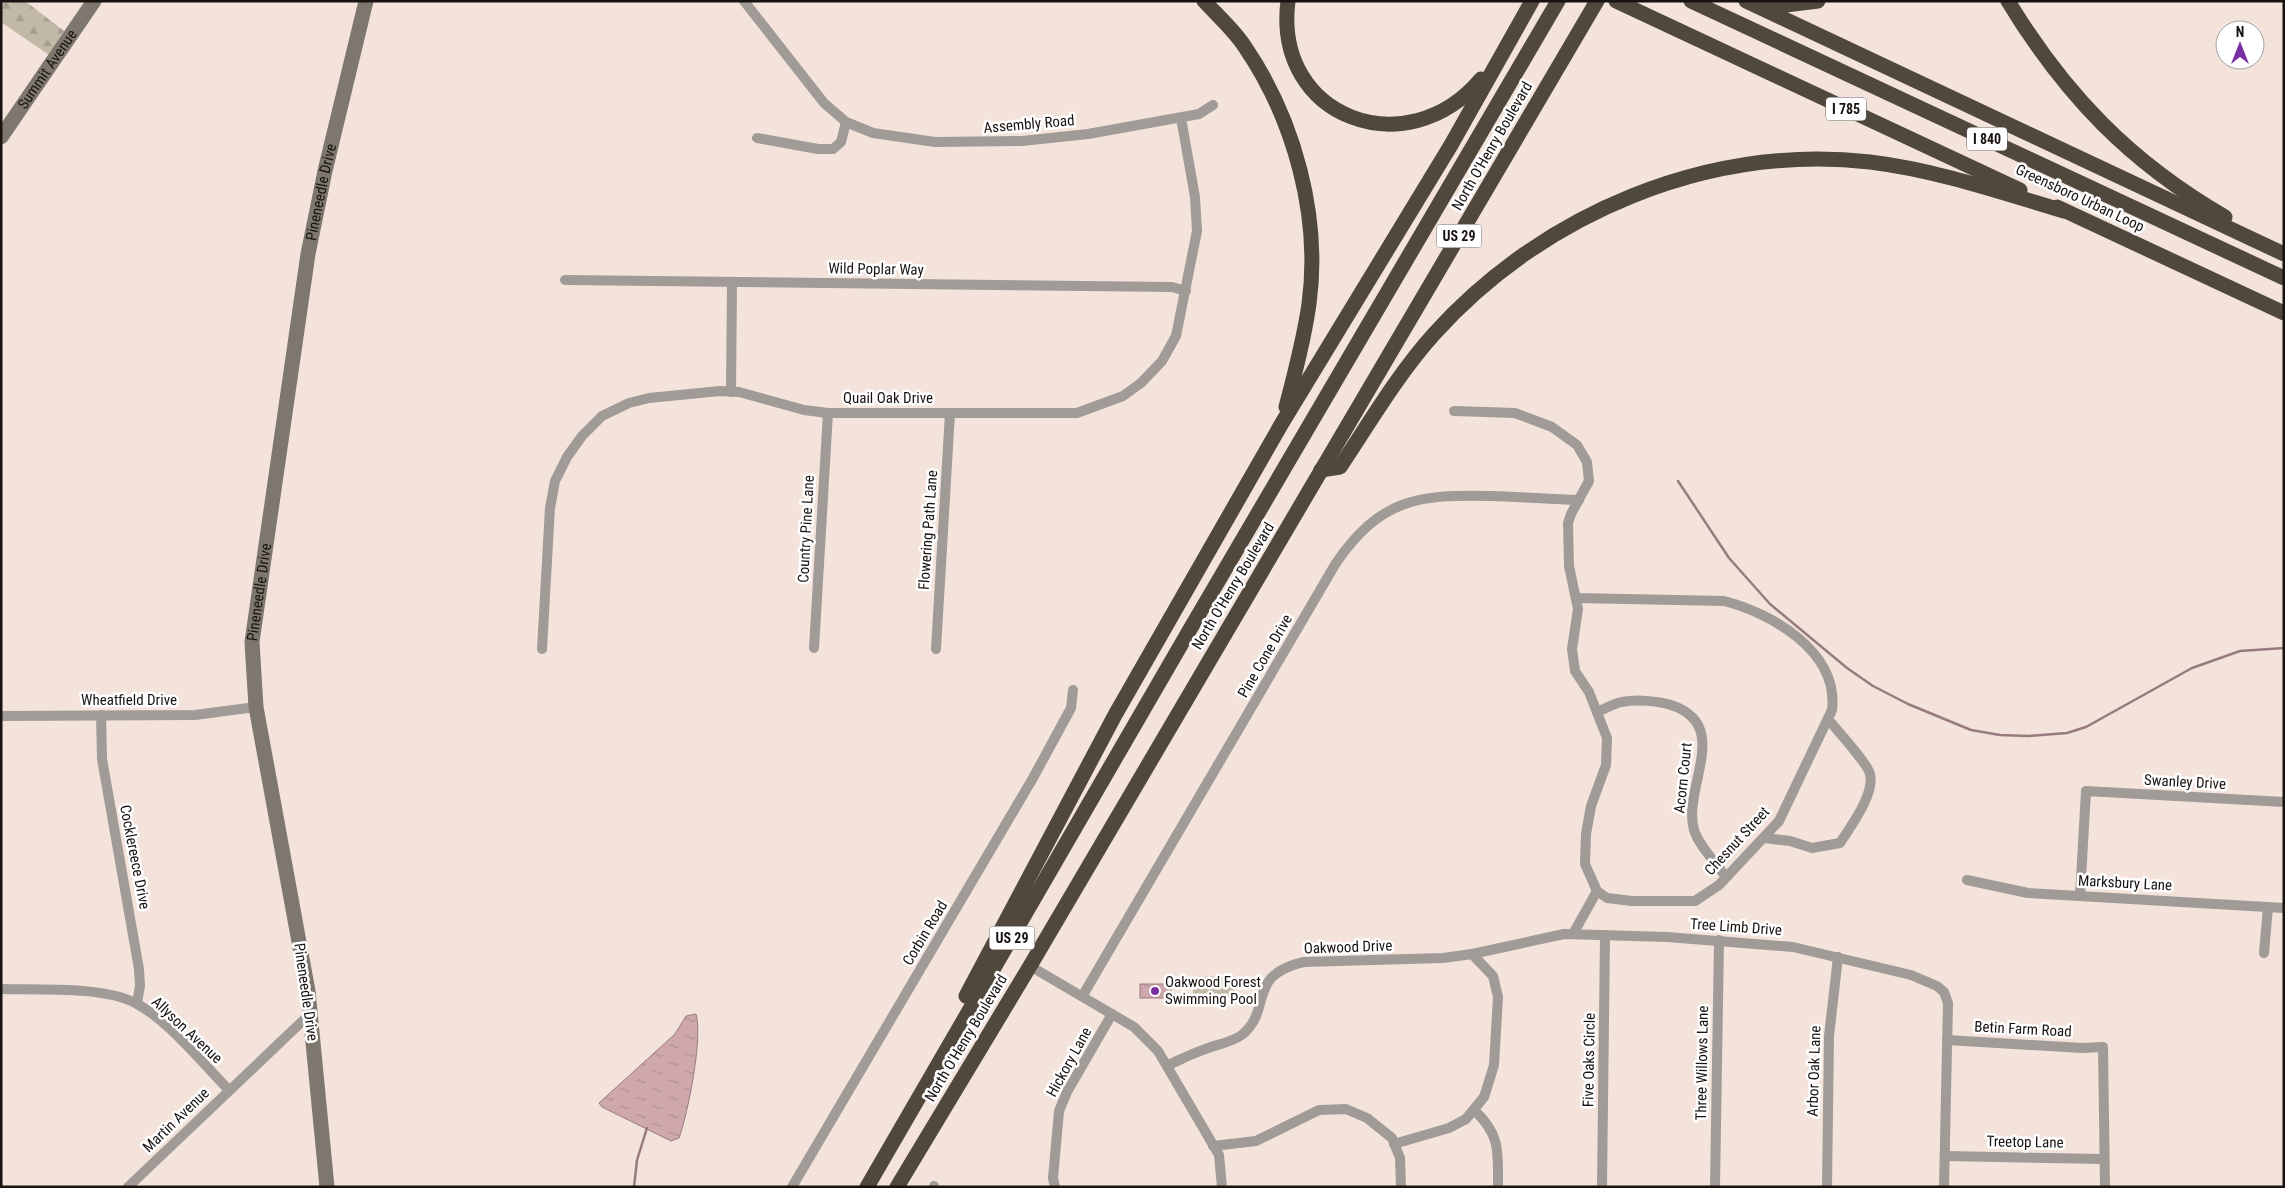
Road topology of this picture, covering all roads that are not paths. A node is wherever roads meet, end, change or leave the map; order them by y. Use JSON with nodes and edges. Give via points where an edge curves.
{"nodes":[{"id":1,"x":94,"y":1,"type":"edge"},
{"id":2,"x":366,"y":1,"type":"edge"},
{"id":3,"x":744,"y":1,"type":"edge"},
{"id":4,"x":1204,"y":1,"type":"edge"},
{"id":5,"x":1288,"y":1,"type":"edge"},
{"id":6,"x":1532,"y":1,"type":"edge"},
{"id":7,"x":1558,"y":1,"type":"edge"},
{"id":8,"x":1597,"y":1,"type":"edge"},
{"id":9,"x":1691,"y":1,"type":"edge"},
{"id":10,"x":1746,"y":1,"type":"edge"},
{"id":11,"x":1762,"y":1,"type":"edge"},
{"id":12,"x":1818,"y":1,"type":"edge"},
{"id":13,"x":2008,"y":1,"type":"edge"},
{"id":14,"x":1622,"y":4,"type":"edge"},
{"id":15,"x":1501,"y":55,"type":"junction"},
{"id":16,"x":1212,"y":105,"type":"dead end"},
{"id":17,"x":1181,"y":118,"type":"junction"},
{"id":18,"x":846,"y":122,"type":"junction"},
{"id":19,"x":1,"y":137,"type":"edge"},
{"id":20,"x":757,"y":138,"type":"dead end"},
{"id":21,"x":2064,"y":210,"type":"junction"},
{"id":22,"x":2284,"y":249,"type":"edge"},
{"id":23,"x":2284,"y":254,"type":"edge"},
{"id":24,"x":2284,"y":278,"type":"edge"},
{"id":25,"x":566,"y":280,"type":"dead end"},
{"id":26,"x":732,"y":282,"type":"junction"},
{"id":27,"x":1186,"y":291,"type":"junction"},
{"id":28,"x":2284,"y":313,"type":"edge"},
{"id":29,"x":731,"y":392,"type":"junction"},
{"id":30,"x":1454,"y":411,"type":"dead end"},
{"id":31,"x":828,"y":413,"type":"junction"},
{"id":32,"x":950,"y":413,"type":"junction"},
{"id":33,"x":1282,"y":424,"type":"junction"},
{"id":34,"x":1321,"y":470,"type":"junction"},
{"id":35,"x":1579,"y":500,"type":"junction"},
{"id":36,"x":1576,"y":598,"type":"junction"},
{"id":37,"x":814,"y":648,"type":"dead end"},
{"id":38,"x":542,"y":649,"type":"dead end"},
{"id":39,"x":936,"y":649,"type":"dead end"},
{"id":40,"x":1073,"y":690,"type":"dead end"},
{"id":41,"x":256,"y":707,"type":"junction"},
{"id":42,"x":1597,"y":712,"type":"junction"},
{"id":43,"x":101,"y":715,"type":"junction"},
{"id":44,"x":1,"y":716,"type":"edge"},
{"id":45,"x":1828,"y":719,"type":"junction"},
{"id":46,"x":2284,"y":802,"type":"edge"},
{"id":47,"x":1764,"y":838,"type":"junction"},
{"id":48,"x":1726,"y":877,"type":"junction"},
{"id":49,"x":1967,"y":880,"type":"dead end"},
{"id":50,"x":1597,"y":891,"type":"junction"},
{"id":51,"x":2080,"y":896,"type":"junction"},
{"id":52,"x":2268,"y":907,"type":"junction"},
{"id":53,"x":2284,"y":908,"type":"edge"},
{"id":54,"x":1573,"y":934,"type":"junction"},
{"id":55,"x":1604,"y":935,"type":"junction"},
{"id":56,"x":1719,"y":940,"type":"junction"},
{"id":57,"x":2264,"y":952,"type":"dead end"},
{"id":58,"x":1472,"y":954,"type":"junction"},
{"id":59,"x":1838,"y":957,"type":"junction"},
{"id":60,"x":1030,"y":966,"type":"junction"},
{"id":61,"x":1,"y":989,"type":"edge"},
{"id":62,"x":1083,"y":995,"type":"junction"},
{"id":63,"x":137,"y":1003,"type":"junction"},
{"id":64,"x":310,"y":1014,"type":"junction"},
{"id":65,"x":1112,"y":1014,"type":"junction"},
{"id":66,"x":1947,"y":1040,"type":"junction"},
{"id":67,"x":1168,"y":1065,"type":"junction"},
{"id":68,"x":229,"y":1090,"type":"junction"},
{"id":69,"x":915,"y":1103,"type":"junction"},
{"id":70,"x":1474,"y":1110,"type":"junction"},
{"id":71,"x":1394,"y":1144,"type":"junction"},
{"id":72,"x":1213,"y":1146,"type":"junction"},
{"id":73,"x":1945,"y":1156,"type":"junction"},
{"id":74,"x":2104,"y":1158,"type":"junction"},
{"id":75,"x":128,"y":1187,"type":"edge"},
{"id":76,"x":327,"y":1187,"type":"edge"},
{"id":77,"x":792,"y":1187,"type":"edge"},
{"id":78,"x":868,"y":1187,"type":"edge"},
{"id":79,"x":896,"y":1187,"type":"edge"},
{"id":80,"x":1055,"y":1187,"type":"edge"},
{"id":81,"x":1222,"y":1187,"type":"edge"},
{"id":82,"x":1401,"y":1187,"type":"edge"},
{"id":83,"x":1498,"y":1187,"type":"edge"},
{"id":84,"x":1602,"y":1187,"type":"edge"},
{"id":85,"x":1715,"y":1187,"type":"edge"},
{"id":86,"x":1827,"y":1187,"type":"edge"},
{"id":87,"x":1944,"y":1187,"type":"edge"},
{"id":88,"x":2105,"y":1187,"type":"edge"}],
"edges":[{"from":1,"to":19,"type":"street","name":"Summit Avenue"},
{"from":2,"to":41,"type":"street","name":"Pineneedle Drive","via":[[308,254],[252,642]]},
{"from":3,"to":18,"type":"street","name":"Assembly Road","via":[[824,103]]},
{"from":4,"to":33,"type":"highway","via":[[1244,45],[1272,94],[1285,122],[1304,192],[1311,249],[1310,302]]},
{"from":5,"to":15,"type":"highway","via":[[1288,39],[1304,77],[1322,100],[1360,120],[1400,125],[1428,119],[1467,95]]},
{"from":6,"to":15,"type":"highway"},
{"from":7,"to":69,"type":"highway","name":"North O'Henry Boulevard","number":"US 29"},
{"from":8,"to":34,"type":"highway","name":"North O'Henry Boulevard","number":"US 29"},
{"from":9,"to":24,"type":"highway","name":"Greensboro Urban Loop","number":"I 840"},
{"from":10,"to":23,"type":"highway"},
{"from":11,"to":12,"type":"highway","via":[[1800,5]]},
{"from":13,"to":22,"type":"highway","via":[[2061,80],[2134,154],[2193,198]]},
{"from":14,"to":21,"type":"highway","name":"Greensboro Urban Loop","number":"I 785"},
{"from":15,"to":33,"type":"highway","via":[[1451,145]]},
{"from":16,"to":17,"type":"street","name":"Assembly Road","via":[[1204,112]]},
{"from":17,"to":18,"type":"street","name":"Assembly Road","via":[[1063,137],[975,143],[898,138]]},
{"from":17,"to":27,"type":"street","name":"Quail Oak Drive","via":[[1198,231]]},
{"from":18,"to":20,"type":"street","via":[[841,142],[833,149]]},
{"from":21,"to":28,"type":"highway","name":"Greensboro Urban Loop","number":"I 785"},
{"from":21,"to":34,"type":"highway","via":[[1926,172],[1839,160],[1750,165],[1656,187],[1578,220],[1486,282],[1406,369],[1340,467]]},
{"from":25,"to":26,"type":"street","name":"Wild Poplar Way"},
{"from":26,"to":27,"type":"street","name":"Wild Poplar Way","via":[[1172,287]]},
{"from":26,"to":29,"type":"street"},
{"from":27,"to":32,"type":"street","name":"Quail Oak Drive","via":[[1176,336],[1162,361],[1141,383],[1122,396],[1077,413]]},
{"from":29,"to":31,"type":"street","name":"Quail Oak Drive","via":[[779,405]]},
{"from":29,"to":38,"type":"street","name":"Quail Oak Drive","via":[[673,394],[629,403],[602,416],[582,436],[555,481],[550,508]]},
{"from":30,"to":35,"type":"street","via":[[1515,413],[1552,427],[1577,445],[1587,462],[1589,481]]},
{"from":31,"to":32,"type":"street","name":"Quail Oak Drive"},
{"from":31,"to":37,"type":"street","name":"Country Pine Lane"},
{"from":32,"to":39,"type":"street","name":"Flowering Path Lane"},
{"from":33,"to":69,"type":"highway","via":[[1115,715],[960,1008]]},
{"from":34,"to":60,"type":"highway","name":"North O'Henry Boulevard","number":"US 29"},
{"from":35,"to":36,"type":"street","via":[[1568,523],[1569,566]]},
{"from":35,"to":62,"type":"street","name":"Pine Cone Drive","via":[[1462,495],[1424,497],[1383,514],[1358,534],[1336,563]]},
{"from":36,"to":42,"type":"street","via":[[1578,608],[1572,649],[1575,671]]},
{"from":36,"to":45,"type":"street","name":"Chesnut Street","via":[[1724,601],[1742,606],[1794,633],[1811,651],[1826,674],[1833,699]]},
{"from":40,"to":77,"type":"street","name":"Corbin Road","via":[[1070,708],[1033,778]]},
{"from":41,"to":43,"type":"street","name":"Wheatfield Drive","via":[[195,714]]},
{"from":41,"to":64,"type":"street","name":"Pineneedle Drive"},
{"from":42,"to":48,"type":"street","name":"Acorn Court","via":[[1622,702],[1662,702],[1684,710],[1697,721],[1702,752],[1692,811],[1694,830]]},
{"from":42,"to":50,"type":"street","via":[[1607,738],[1606,765],[1591,806],[1585,864]]},
{"from":43,"to":44,"type":"street","name":"Wheatfield Drive"},
{"from":43,"to":63,"type":"street","name":"Cocklereece Drive","via":[[102,759],[140,969]]},
{"from":45,"to":47,"type":"street","name":"Chesnut Street","via":[[1780,821]]},
{"from":45,"to":47,"type":"street","via":[[1870,772],[1870,788],[1856,819],[1840,842],[1830,845],[1812,848]]},
{"from":46,"to":51,"type":"street","name":"Swanley Drive","via":[[2086,792]]},
{"from":47,"to":48,"type":"street","name":"Chesnut Street"},
{"from":48,"to":50,"type":"street","name":"Chesnut Street","via":[[1695,902],[1632,901],[1607,898]]},
{"from":49,"to":51,"type":"street","name":"Marksbury Lane","via":[[2028,892]]},
{"from":50,"to":54,"type":"street"},
{"from":51,"to":52,"type":"street","name":"Marksbury Lane"},
{"from":52,"to":53,"type":"street","name":"Marksbury Lane"},
{"from":52,"to":57,"type":"street"},
{"from":54,"to":55,"type":"street","name":"Tree Limb Drive"},
{"from":54,"to":58,"type":"street","name":"Tree Limb Drive"},
{"from":55,"to":56,"type":"street","name":"Tree Limb Drive"},
{"from":55,"to":84,"type":"street","name":"Five Oaks Circle"},
{"from":56,"to":59,"type":"street","name":"Tree Limb Drive","via":[[1792,946]]},
{"from":56,"to":85,"type":"street","name":"Three Willows Lane"},
{"from":58,"to":67,"type":"street","name":"Oakwood Drive","via":[[1289,965],[1266,984],[1256,1017],[1242,1035]]},
{"from":58,"to":70,"type":"street","via":[[1493,976],[1498,997],[1494,1065],[1484,1097]]},
{"from":59,"to":66,"type":"street","name":"Tree Limb Drive","via":[[1911,975],[1937,986],[1944,992],[1948,1003]]},
{"from":59,"to":86,"type":"street","name":"Arbor Oak Lane","via":[[1829,1036]]},
{"from":60,"to":62,"type":"street"},
{"from":60,"to":79,"type":"highway","name":"North O'Henry Boulevard","number":"US 29"},
{"from":61,"to":63,"type":"street","name":"Allyson Avenue","via":[[107,994]]},
{"from":62,"to":65,"type":"street"},
{"from":63,"to":68,"type":"street","name":"Allyson Avenue","via":[[161,1021]]},
{"from":64,"to":68,"type":"street","name":"Martin Avenue"},
{"from":64,"to":76,"type":"street","name":"Pineneedle Drive"},
{"from":65,"to":67,"type":"street","via":[[1147,1038]]},
{"from":65,"to":80,"type":"street","name":"Hickory Lane","via":[[1059,1111]]},
{"from":66,"to":73,"type":"street"},
{"from":66,"to":74,"type":"street","name":"Betin Farm Road","via":[[2103,1047]]},
{"from":67,"to":72,"type":"street"},
{"from":68,"to":75,"type":"street","name":"Martin Avenue"},
{"from":69,"to":78,"type":"highway","name":"North O'Henry Boulevard","number":"US 29"},
{"from":70,"to":71,"type":"street","via":[[1466,1119],[1449,1128]]},
{"from":70,"to":83,"type":"street","via":[[1488,1123],[1497,1142]]},
{"from":71,"to":72,"type":"street","via":[[1383,1129],[1367,1118],[1340,1109],[1311,1113],[1256,1141]]},
{"from":71,"to":82,"type":"street","via":[[1401,1166]]},
{"from":72,"to":81,"type":"street","via":[[1219,1155]]},
{"from":73,"to":74,"type":"street","name":"Treetop Lane"},
{"from":73,"to":87,"type":"street"},
{"from":74,"to":88,"type":"street","name":"Betin Farm Road"}]}
